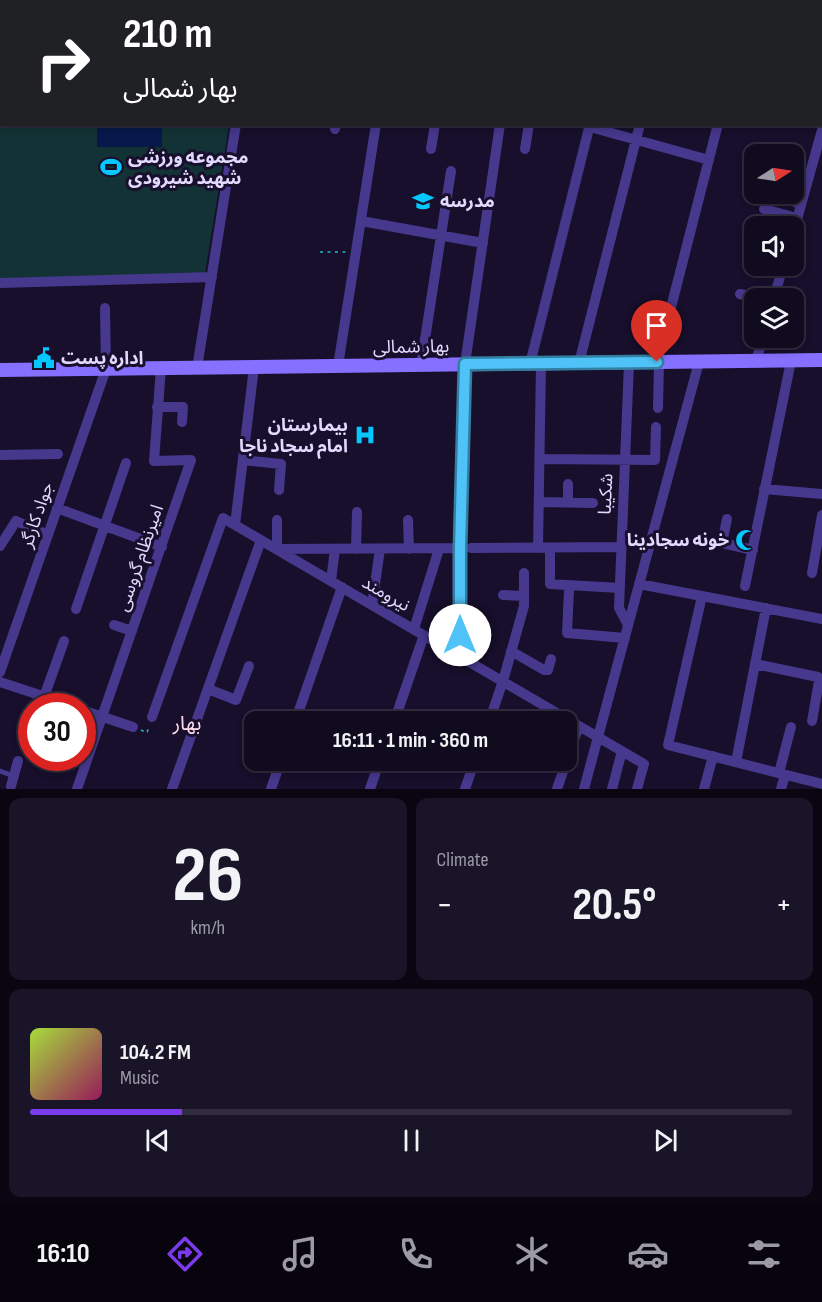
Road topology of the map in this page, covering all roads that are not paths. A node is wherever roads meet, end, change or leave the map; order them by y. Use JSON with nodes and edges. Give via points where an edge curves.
{"nodes":[{"id":1,"x":236,"y":126,"type":"edge"},
{"id":2,"x":376,"y":126,"type":"edge"},
{"id":3,"x":435,"y":126,"type":"edge"},
{"id":4,"x":500,"y":126,"type":"edge"},
{"id":5,"x":529,"y":126,"type":"edge"},
{"id":6,"x":590,"y":126,"type":"edge"},
{"id":7,"x":639,"y":126,"type":"edge"},
{"id":8,"x":718,"y":126,"type":"edge"},
{"id":9,"x":822,"y":130,"type":"edge"},
{"id":10,"x":635,"y":140,"type":"junction"},
{"id":11,"x":431,"y":149,"type":"dead end"},
{"id":12,"x":525,"y":149,"type":"dead end"},
{"id":13,"x":709,"y":160,"type":"junction"},
{"id":14,"x":451,"y":171,"type":"dead end"},
{"id":15,"x":804,"y":193,"type":"edge"},
{"id":16,"x":801,"y":204,"type":"edge"},
{"id":17,"x":764,"y":209,"type":"dead end"},
{"id":18,"x":790,"y":216,"type":"edge"},
{"id":19,"x":798,"y":216,"type":"edge"},
{"id":20,"x":361,"y":221,"type":"junction"},
{"id":21,"x":441,"y":235,"type":"junction"},
{"id":22,"x":483,"y":243,"type":"junction"},
{"id":23,"x":212,"y":277,"type":"junction"},
{"id":24,"x":0,"y":283,"type":"edge"},
{"id":25,"x":740,"y":294,"type":"dead end"},
{"id":26,"x":744,"y":295,"type":"edge"},
{"id":27,"x":105,"y":308,"type":"dead end"},
{"id":28,"x":760,"y":348,"type":"edge"},
{"id":29,"x":822,"y":360,"type":"edge"},
{"id":30,"x":756,"y":361,"type":"junction"},
{"id":31,"x":791,"y":361,"type":"junction"},
{"id":32,"x":658,"y":362,"type":"junction"},
{"id":33,"x":699,"y":362,"type":"junction"},
{"id":34,"x":579,"y":363,"type":"junction"},
{"id":35,"x":629,"y":363,"type":"junction"},
{"id":36,"x":465,"y":364,"type":"junction"},
{"id":37,"x":536,"y":364,"type":"junction"},
{"id":38,"x":421,"y":365,"type":"junction"},
{"id":39,"x":338,"y":366,"type":"junction"},
{"id":40,"x":254,"y":367,"type":"junction"},
{"id":41,"x":160,"y":368,"type":"junction"},
{"id":42,"x":197,"y":368,"type":"junction"},
{"id":43,"x":106,"y":369,"type":"junction"},
{"id":44,"x":0,"y":370,"type":"edge"},
{"id":45,"x":157,"y":407,"type":"junction"},
{"id":46,"x":658,"y":408,"type":"dead end"},
{"id":47,"x":182,"y":422,"type":"dead end"},
{"id":48,"x":656,"y":427,"type":"dead end"},
{"id":49,"x":58,"y":454,"type":"dead end"},
{"id":50,"x":0,"y":455,"type":"edge"},
{"id":51,"x":540,"y":459,"type":"junction"},
{"id":52,"x":243,"y":460,"type":"junction"},
{"id":53,"x":624,"y":460,"type":"junction"},
{"id":54,"x":126,"y":463,"type":"dead end"},
{"id":55,"x":568,"y":484,"type":"dead end"},
{"id":56,"x":279,"y":489,"type":"dead end"},
{"id":57,"x":764,"y":489,"type":"junction"},
{"id":58,"x":822,"y":494,"type":"edge"},
{"id":59,"x":539,"y":502,"type":"junction"},
{"id":60,"x":568,"y":503,"type":"junction"},
{"id":61,"x":593,"y":503,"type":"dead end"},
{"id":62,"x":57,"y":508,"type":"junction"},
{"id":63,"x":357,"y":512,"type":"dead end"},
{"id":64,"x":822,"y":516,"type":"edge"},
{"id":65,"x":728,"y":519,"type":"dead end"},
{"id":66,"x":277,"y":520,"type":"dead end"},
{"id":67,"x":408,"y":520,"type":"dead end"},
{"id":68,"x":235,"y":525,"type":"junction"},
{"id":69,"x":103,"y":526,"type":"junction"},
{"id":70,"x":48,"y":536,"type":"junction"},
{"id":71,"x":261,"y":540,"type":"junction"},
{"id":72,"x":0,"y":546,"type":"edge"},
{"id":73,"x":162,"y":547,"type":"junction"},
{"id":74,"x":620,"y":547,"type":"junction"},
{"id":75,"x":819,"y":547,"type":"edge"},
{"id":76,"x":466,"y":548,"type":"junction"},
{"id":77,"x":538,"y":548,"type":"junction"},
{"id":78,"x":550,"y":548,"type":"junction"},
{"id":79,"x":277,"y":549,"type":"junction"},
{"id":80,"x":335,"y":549,"type":"junction"},
{"id":81,"x":356,"y":549,"type":"junction"},
{"id":82,"x":380,"y":549,"type":"junction"},
{"id":83,"x":409,"y":549,"type":"junction"},
{"id":84,"x":438,"y":549,"type":"junction"},
{"id":85,"x":753,"y":550,"type":"junction"},
{"id":86,"x":816,"y":567,"type":"edge"},
{"id":87,"x":524,"y":573,"type":"dead end"},
{"id":88,"x":331,"y":581,"type":"junction"},
{"id":89,"x":639,"y":584,"type":"junction"},
{"id":90,"x":745,"y":586,"type":"dead end"},
{"id":91,"x":342,"y":588,"type":"junction"},
{"id":92,"x":620,"y":588,"type":"junction"},
{"id":93,"x":569,"y":590,"type":"dead end"},
{"id":94,"x":503,"y":595,"type":"dead end"},
{"id":95,"x":524,"y":596,"type":"junction"},
{"id":96,"x":702,"y":596,"type":"junction"},
{"id":97,"x":372,"y":605,"type":"junction"},
{"id":98,"x":766,"y":608,"type":"junction"},
{"id":99,"x":76,"y":609,"type":"dead end"},
{"id":100,"x":822,"y":619,"type":"edge"},
{"id":101,"x":114,"y":625,"type":"dead end"},
{"id":102,"x":628,"y":625,"type":"junction"},
{"id":103,"x":132,"y":631,"type":"junction"},
{"id":104,"x":419,"y":632,"type":"junction"},
{"id":105,"x":625,"y":638,"type":"junction"},
{"id":106,"x":64,"y":641,"type":"dead end"},
{"id":107,"x":511,"y":651,"type":"junction"},
{"id":108,"x":460,"y":657,"type":"junction"},
{"id":109,"x":551,"y":659,"type":"dead end"},
{"id":110,"x":755,"y":664,"type":"junction"},
{"id":111,"x":249,"y":666,"type":"dead end"},
{"id":112,"x":0,"y":672,"type":"edge"},
{"id":113,"x":503,"y":681,"type":"junction"},
{"id":114,"x":0,"y":682,"type":"edge"},
{"id":115,"x":208,"y":688,"type":"junction"},
{"id":116,"x":32,"y":693,"type":"edge"},
{"id":117,"x":45,"y":693,"type":"edge"},
{"id":118,"x":299,"y":711,"type":"edge"},
{"id":119,"x":397,"y":711,"type":"edge"},
{"id":120,"x":493,"y":711,"type":"edge"},
{"id":121,"x":96,"y":714,"type":"edge"},
{"id":122,"x":102,"y":716,"type":"junction"},
{"id":123,"x":152,"y":717,"type":"dead end"},
{"id":124,"x":812,"y":721,"type":"dead end"},
{"id":125,"x":579,"y":726,"type":"junction"},
{"id":126,"x":133,"y":727,"type":"dead end"},
{"id":127,"x":791,"y":727,"type":"dead end"},
{"id":128,"x":577,"y":732,"type":"edge"},
{"id":129,"x":598,"y":737,"type":"junction"},
{"id":130,"x":622,"y":751,"type":"junction"},
{"id":131,"x":712,"y":756,"type":"junction"},
{"id":132,"x":18,"y":760,"type":"dead end"},
{"id":133,"x":736,"y":762,"type":"junction"},
{"id":134,"x":0,"y":771,"type":"edge"},
{"id":135,"x":277,"y":771,"type":"edge"},
{"id":136,"x":376,"y":771,"type":"edge"},
{"id":137,"x":471,"y":771,"type":"edge"},
{"id":138,"x":563,"y":771,"type":"edge"},
{"id":139,"x":782,"y":774,"type":"junction"},
{"id":140,"x":13,"y":781,"type":"joint"},
{"id":141,"x":822,"y":784,"type":"edge"},
{"id":142,"x":77,"y":789,"type":"edge"},
{"id":143,"x":172,"y":789,"type":"edge"},
{"id":144,"x":271,"y":789,"type":"edge"},
{"id":145,"x":370,"y":789,"type":"edge"},
{"id":146,"x":465,"y":789,"type":"edge"},
{"id":147,"x":557,"y":789,"type":"edge"},
{"id":148,"x":584,"y":789,"type":"edge"},
{"id":149,"x":612,"y":789,"type":"edge"},
{"id":150,"x":637,"y":789,"type":"edge"},
{"id":151,"x":704,"y":789,"type":"edge"},
{"id":152,"x":781,"y":789,"type":"edge"}],
"edges":[{"from":1,"to":23,"type":"street"},
{"from":2,"to":20,"type":"street"},
{"from":3,"to":11,"type":"street"},
{"from":4,"to":22,"type":"street"},
{"from":5,"to":12,"type":"street"},
{"from":6,"to":10,"type":"street"},
{"from":6,"to":37,"type":"street"},
{"from":7,"to":10,"type":"street"},
{"from":8,"to":13,"type":"street"},
{"from":9,"to":15,"type":"street"},
{"from":10,"to":13,"type":"street"},
{"from":10,"to":34,"type":"street"},
{"from":13,"to":32,"type":"street"},
{"from":14,"to":21,"type":"street"},
{"from":16,"to":19,"type":"street"},
{"from":17,"to":18,"type":"street"},
{"from":20,"to":21,"type":"street"},
{"from":20,"to":39,"type":"street"},
{"from":21,"to":22,"type":"street"},
{"from":21,"to":38,"type":"street"},
{"from":22,"to":36,"type":"street"},
{"from":23,"to":24,"type":"street"},
{"from":23,"to":42,"type":"street"},
{"from":25,"to":26,"type":"street"},
{"from":27,"to":43,"type":"street"},
{"from":28,"to":30,"type":"street"},
{"from":29,"to":31,"type":"main road","name":"بهار شمالی"},
{"from":30,"to":31,"type":"main road","name":"بهار شمالی"},
{"from":30,"to":33,"type":"main road","name":"بهار شمالی"},
{"from":31,"to":57,"type":"street"},
{"from":32,"to":33,"type":"main road","name":"بهار شمالی"},
{"from":32,"to":35,"type":"main road","name":"بهار شمالی"},
{"from":32,"to":46,"type":"street"},
{"from":33,"to":89,"type":"street"},
{"from":34,"to":35,"type":"main road","name":"بهار شمالی"},
{"from":34,"to":37,"type":"main road","name":"بهار شمالی"},
{"from":35,"to":53,"type":"street","name":"شکیبا"},
{"from":36,"to":37,"type":"main road","name":"بهار شمالی"},
{"from":36,"to":38,"type":"main road","name":"بهار شمالی"},
{"from":36,"to":76,"type":"street"},
{"from":37,"to":51,"type":"street"},
{"from":38,"to":39,"type":"main road","name":"بهار شمالی"},
{"from":39,"to":40,"type":"main road","name":"بهار شمالی"},
{"from":40,"to":42,"type":"main road","name":"بهار شمالی"},
{"from":40,"to":52,"type":"street"},
{"from":41,"to":42,"type":"main road","name":"بهار شمالی"},
{"from":41,"to":43,"type":"main road","name":"بهار شمالی"},
{"from":41,"to":45,"type":"street","name":"امیرنظام گروسی"},
{"from":43,"to":44,"type":"main road","name":"بهار شمالی"},
{"from":43,"to":62,"type":"street","name":"جواد کارگر"},
{"from":45,"to":47,"type":"street","via":[[183,407]]},
{"from":45,"to":73,"type":"street","name":"امیرنظام گروسی","via":[[153,461],[191,460]]},
{"from":48,"to":53,"type":"street","via":[[655,460]]},
{"from":49,"to":50,"type":"street"},
{"from":51,"to":53,"type":"street"},
{"from":51,"to":59,"type":"street"},
{"from":52,"to":56,"type":"street","via":[[281,464]]},
{"from":52,"to":68,"type":"street"},
{"from":53,"to":74,"type":"street","name":"شکیبا"},
{"from":54,"to":69,"type":"street"},
{"from":55,"to":60,"type":"street"},
{"from":57,"to":58,"type":"street"},
{"from":57,"to":85,"type":"street"},
{"from":59,"to":60,"type":"street"},
{"from":59,"to":77,"type":"street"},
{"from":60,"to":61,"type":"street"},
{"from":62,"to":69,"type":"street"},
{"from":62,"to":70,"type":"street","name":"جواد کارگر"},
{"from":63,"to":81,"type":"street"},
{"from":64,"to":75,"type":"street"},
{"from":65,"to":85,"type":"street","via":[[722,543]]},
{"from":66,"to":79,"type":"street"},
{"from":67,"to":83,"type":"street"},
{"from":68,"to":71,"type":"street","name":"نیرومند"},
{"from":68,"to":123,"type":"street","via":[[223,518]]},
{"from":69,"to":73,"type":"street"},
{"from":69,"to":99,"type":"street"},
{"from":70,"to":72,"type":"street","via":[[16,521]]},
{"from":70,"to":112,"type":"street","name":"جواد کارگر"},
{"from":71,"to":79,"type":"street","name":"نیرومند"},
{"from":71,"to":115,"type":"street"},
{"from":73,"to":103,"type":"street","name":"امیرنظام گروسی"},
{"from":74,"to":78,"type":"street"},
{"from":74,"to":92,"type":"street","name":"شکیبا"},
{"from":75,"to":86,"type":"street"},
{"from":76,"to":77,"type":"street"},
{"from":76,"to":84,"type":"street"},
{"from":76,"to":108,"type":"street"},
{"from":77,"to":78,"type":"street"},
{"from":78,"to":92,"type":"street","via":[[550,584]]},
{"from":79,"to":80,"type":"street"},
{"from":79,"to":88,"type":"street","name":"نیرومند"},
{"from":80,"to":81,"type":"street"},
{"from":80,"to":88,"type":"street"},
{"from":81,"to":82,"type":"street"},
{"from":82,"to":83,"type":"street"},
{"from":82,"to":97,"type":"street"},
{"from":83,"to":84,"type":"street"},
{"from":84,"to":104,"type":"street"},
{"from":85,"to":90,"type":"street"},
{"from":87,"to":95,"type":"street"},
{"from":88,"to":91,"type":"street","name":"نیرومند"},
{"from":89,"to":96,"type":"street"},
{"from":89,"to":102,"type":"street"},
{"from":91,"to":97,"type":"street","name":"نیرومند"},
{"from":91,"to":118,"type":"street"},
{"from":92,"to":102,"type":"street","name":"شکیبا","via":[[619,608]]},
{"from":93,"to":105,"type":"street","via":[[567,633]]},
{"from":94,"to":95,"type":"street"},
{"from":95,"to":107,"type":"street"},
{"from":96,"to":98,"type":"street"},
{"from":96,"to":131,"type":"street","via":[[668,745]]},
{"from":97,"to":104,"type":"street","name":"نیرومند"},
{"from":98,"to":100,"type":"street"},
{"from":98,"to":110,"type":"street"},
{"from":101,"to":103,"type":"street"},
{"from":102,"to":105,"type":"street"},
{"from":103,"to":122,"type":"street","name":"امیرنظام گروسی"},
{"from":104,"to":108,"type":"street","name":"نیرومند"},
{"from":104,"to":119,"type":"street"},
{"from":105,"to":129,"type":"street"},
{"from":106,"to":117,"type":"street"},
{"from":107,"to":109,"type":"street","via":[[544,670],[548,670]]},
{"from":107,"to":113,"type":"street"},
{"from":108,"to":113,"type":"street","name":"نیرومند"},
{"from":110,"to":124,"type":"street","via":[[818,677]]},
{"from":110,"to":133,"type":"street"},
{"from":111,"to":115,"type":"street","via":[[236,700]]},
{"from":113,"to":120,"type":"street"},
{"from":113,"to":125,"type":"street","name":"نیرومند"},
{"from":114,"to":116,"type":"street"},
{"from":115,"to":143,"type":"street"},
{"from":121,"to":122,"type":"street"},
{"from":122,"to":126,"type":"street"},
{"from":122,"to":142,"type":"street","name":"امیرنظام گروسی"},
{"from":125,"to":128,"type":"street"},
{"from":125,"to":129,"type":"street","name":"نیرومند"},
{"from":127,"to":139,"type":"street"},
{"from":129,"to":130,"type":"street","name":"نیرومند"},
{"from":129,"to":148,"type":"street"},
{"from":130,"to":149,"type":"street"},
{"from":130,"to":150,"type":"street","name":"نیرومند","via":[[644,764]]},
{"from":131,"to":133,"type":"street"},
{"from":131,"to":151,"type":"street"},
{"from":132,"to":140,"type":"street"},
{"from":133,"to":139,"type":"street"},
{"from":134,"to":140,"type":"lane"},
{"from":135,"to":144,"type":"street"},
{"from":136,"to":145,"type":"street"},
{"from":137,"to":146,"type":"street"},
{"from":138,"to":147,"type":"street"},
{"from":139,"to":141,"type":"street"},
{"from":139,"to":152,"type":"street"}]}
